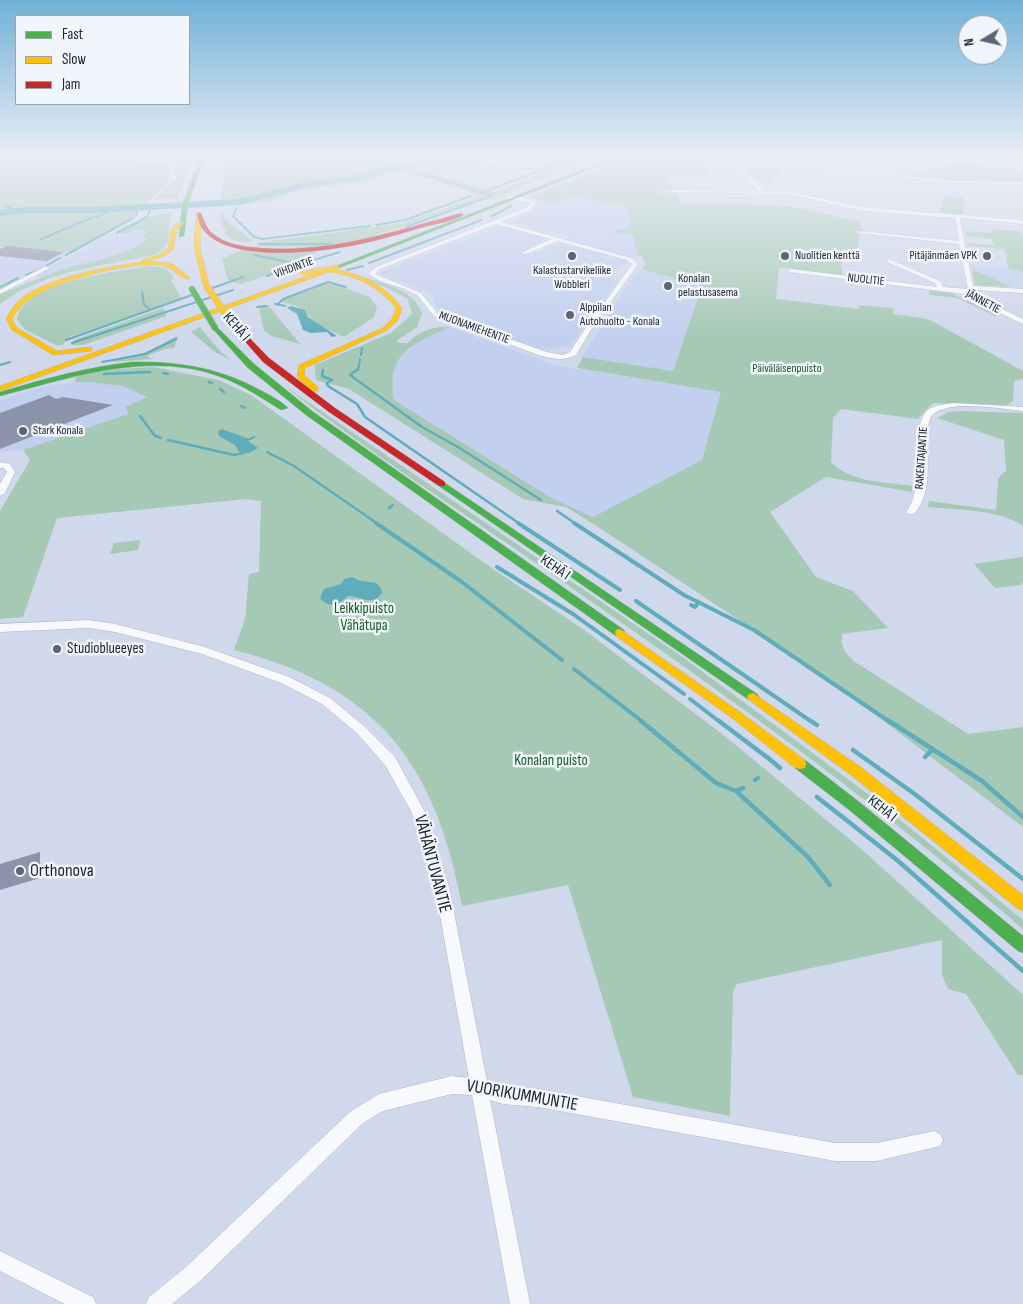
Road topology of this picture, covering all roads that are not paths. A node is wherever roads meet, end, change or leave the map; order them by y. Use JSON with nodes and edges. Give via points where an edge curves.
{"nodes":[{"id":1,"x":182,"y":217,"type":"joint"},
{"id":2,"x":199,"y":217,"type":"edge"},
{"id":3,"x":203,"y":217,"type":"edge"},
{"id":4,"x":452,"y":217,"type":"edge"},
{"id":5,"x":454,"y":217,"type":"edge"},
{"id":6,"x":466,"y":217,"type":"edge"},
{"id":7,"x":509,"y":217,"type":"edge"},
{"id":8,"x":957,"y":217,"type":"joint"},
{"id":9,"x":496,"y":222,"type":"junction"},
{"id":10,"x":1023,"y":222,"type":"edge"},
{"id":11,"x":862,"y":233,"type":"dead end"},
{"id":12,"x":556,"y":239,"type":"junction"},
{"id":13,"x":962,"y":244,"type":"junction"},
{"id":14,"x":525,"y":253,"type":"dead end"},
{"id":15,"x":889,"y":261,"type":"dead end"},
{"id":16,"x":46,"y":268,"type":"dead end"},
{"id":17,"x":329,"y":270,"type":"junction"},
{"id":18,"x":790,"y":271,"type":"dead end"},
{"id":19,"x":308,"y":275,"type":"junction"},
{"id":20,"x":187,"y":278,"type":"junction"},
{"id":21,"x":942,"y":289,"type":"junction"},
{"id":22,"x":969,"y":290,"type":"junction"},
{"id":23,"x":1023,"y":291,"type":"edge"},
{"id":24,"x":0,"y":292,"type":"edge"},
{"id":25,"x":1,"y":309,"type":"edge"},
{"id":26,"x":1023,"y":322,"type":"edge"},
{"id":27,"x":245,"y":339,"type":"junction"},
{"id":28,"x":89,"y":349,"type":"junction"},
{"id":29,"x":82,"y":360,"type":"junction"},
{"id":30,"x":47,"y":362,"type":"junction"},
{"id":31,"x":0,"y":380,"type":"edge"},
{"id":32,"x":0,"y":389,"type":"edge"},
{"id":33,"x":0,"y":394,"type":"edge"},
{"id":34,"x":1023,"y":409,"type":"edge"},
{"id":35,"x":332,"y":410,"type":"junction"},
{"id":36,"x":349,"y":443,"type":"junction"},
{"id":37,"x":0,"y":465,"type":"edge"},
{"id":38,"x":0,"y":493,"type":"edge"},
{"id":39,"x":911,"y":512,"type":"dead end"},
{"id":40,"x":0,"y":628,"type":"edge"},
{"id":41,"x":1023,"y":904,"type":"edge"},
{"id":42,"x":1023,"y":946,"type":"edge"},
{"id":43,"x":478,"y":1087,"type":"junction"},
{"id":44,"x":934,"y":1140,"type":"dead end"},
{"id":45,"x":0,"y":1262,"type":"edge"},
{"id":46,"x":86,"y":1304,"type":"edge"},
{"id":47,"x":156,"y":1304,"type":"edge"},
{"id":48,"x":520,"y":1304,"type":"edge"}],
"edges":[{"from":1,"to":20,"type":"main road","name":"KEHÄ I","via":[[182,258]]},
{"from":1,"to":25,"type":"main road","via":[[174,230],[173,247],[163,255],[57,279],[25,292]]},
{"from":2,"to":27,"type":"main road","name":"KEHÄ I","bridge":true,"via":[[197,247],[206,285]]},
{"from":3,"to":4,"type":"main road","name":"KEHÄ I","bridge":true,"via":[[211,236],[237,246],[304,252],[373,242]]},
{"from":5,"to":19,"type":"main road","name":"VIHDINTIE"},
{"from":6,"to":17,"type":"main road","name":"VIHDINTIE"},
{"from":7,"to":9,"type":"street","name":"MUONAMIEHENTIE"},
{"from":8,"to":10,"type":"street"},
{"from":8,"to":13,"type":"street"},
{"from":9,"to":12,"type":"street"},
{"from":9,"to":12,"type":"street","name":"MUONAMIEHENTIE","via":[[378,268],[371,274],[419,294],[436,315],[544,354],[564,357],[573,353],[635,264],[629,259]]},
{"from":11,"to":13,"type":"street"},
{"from":12,"to":14,"type":"street"},
{"from":13,"to":22,"type":"street"},
{"from":15,"to":21,"type":"street","name":"JÄNNETIE","via":[[938,282]]},
{"from":16,"to":24,"type":"street"},
{"from":17,"to":19,"type":"main road"},
{"from":17,"to":35,"type":"main road","via":[[382,290],[395,299],[399,308],[395,320],[384,329],[301,369],[302,379],[324,396]]},
{"from":18,"to":21,"type":"street","name":"NUOLITIE"},
{"from":19,"to":27,"type":"main road","via":[[332,278],[373,293],[384,301],[387,313],[368,330],[323,351],[289,358]]},
{"from":19,"to":28,"type":"main road","name":"VIHDINTIE"},
{"from":19,"to":29,"type":"main road","name":"VIHDINTIE"},
{"from":20,"to":28,"type":"main road","via":[[173,266],[159,264],[86,276],[34,294],[11,314],[9,319],[14,329],[54,352]]},
{"from":20,"to":36,"type":"main road","name":"KEHÄ I","bridge":true,"via":[[215,328],[263,377]]},
{"from":21,"to":22,"type":"street","name":"JÄNNETIE"},
{"from":22,"to":23,"type":"street"},
{"from":22,"to":26,"type":"street","name":"JÄNNETIE","via":[[968,295],[974,299]]},
{"from":27,"to":35,"type":"main road","name":"KEHÄ I","via":[[279,371]]},
{"from":28,"to":30,"type":"main road","name":"VIHDINTIE"},
{"from":29,"to":30,"type":"main road"},
{"from":29,"to":32,"type":"main road","name":"VIHDINTIE"},
{"from":30,"to":31,"type":"main road","name":"VIHDINTIE"},
{"from":33,"to":36,"type":"main road","via":[[98,370],[174,365],[212,372],[238,382],[315,428]]},
{"from":34,"to":39,"type":"street","name":"RAKENTAJANTIE","via":[[952,405],[931,411],[925,421],[919,505]]},
{"from":35,"to":41,"type":"main road","name":"KEHÄ I","via":[[748,692],[883,792]]},
{"from":36,"to":42,"type":"main road","name":"KEHÄ I","via":[[736,715],[853,805]]},
{"from":37,"to":38,"type":"street","via":[[7,466],[11,472]]},
{"from":40,"to":43,"type":"street","name":"VÄHÄNTUVANTIE","via":[[89,624],[205,651],[301,687],[326,701],[361,730],[401,778],[428,838],[442,887]]},
{"from":43,"to":44,"type":"street","name":"VUORIKUMMUNTIE","via":[[503,1095],[538,1098],[835,1152],[877,1152]]},
{"from":43,"to":47,"type":"street","name":"VUORIKUMMUNTIE","via":[[452,1085],[379,1103],[357,1117],[193,1274]]},
{"from":43,"to":48,"type":"street","name":"VÄHÄNTUVANTIE"},
{"from":45,"to":46,"type":"street"}]}
